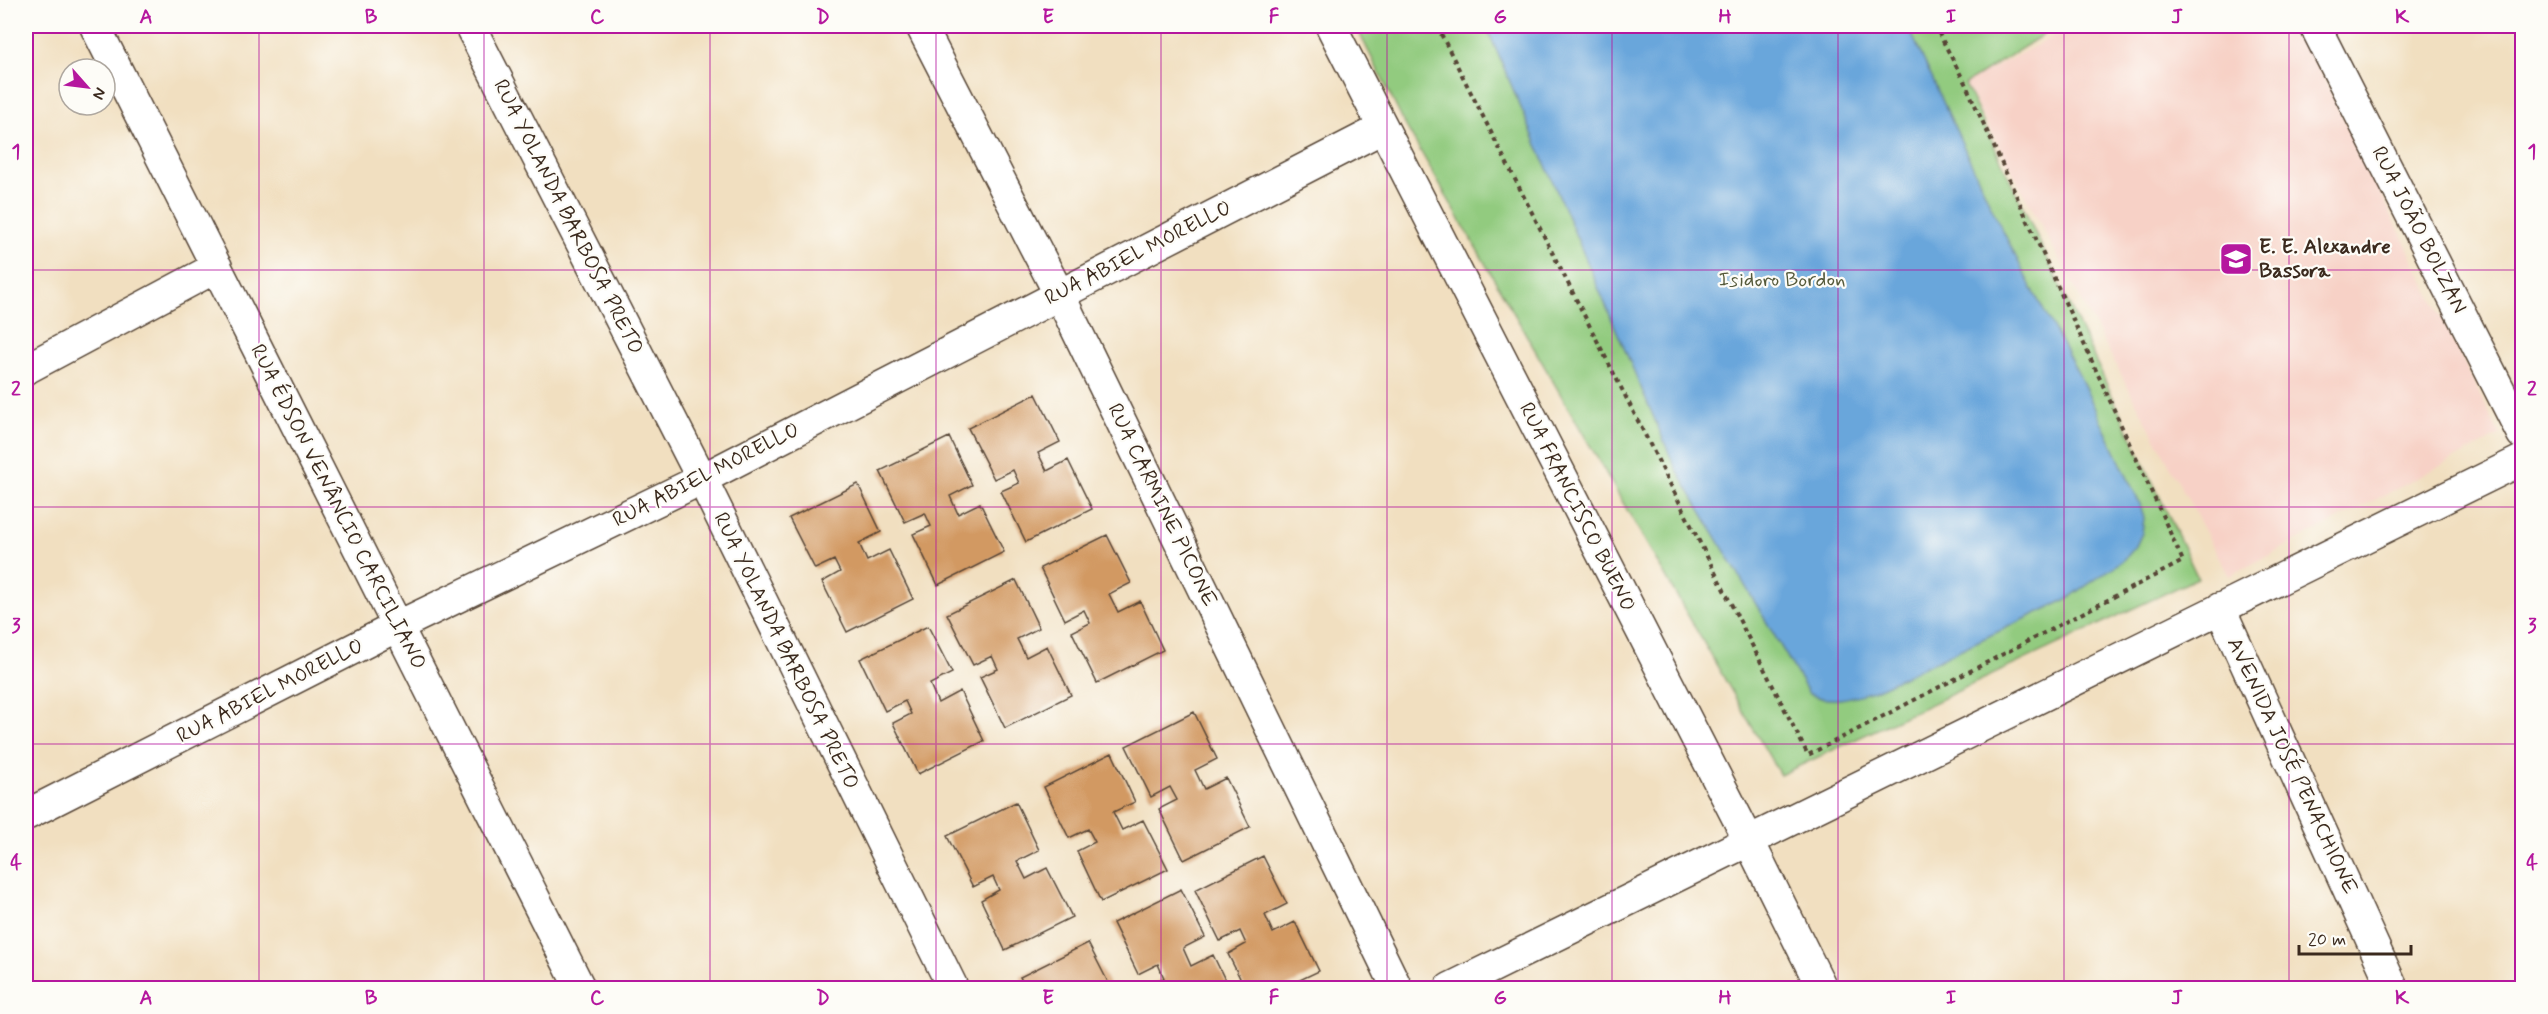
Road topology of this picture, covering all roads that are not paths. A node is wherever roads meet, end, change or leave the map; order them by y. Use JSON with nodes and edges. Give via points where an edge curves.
{"nodes":[{"id":1,"x":95,"y":26,"type":"edge"},
{"id":2,"x":470,"y":26,"type":"edge"},
{"id":3,"x":921,"y":26,"type":"edge"},
{"id":4,"x":1331,"y":26,"type":"edge"},
{"id":5,"x":2315,"y":26,"type":"edge"},
{"id":6,"x":1383,"y":128,"type":"junction"},
{"id":7,"x":217,"y":267,"type":"junction"},
{"id":8,"x":1059,"y":294,"type":"junction"},
{"id":9,"x":26,"y":369,"type":"edge"},
{"id":10,"x":2523,"y":434,"type":"edge"},
{"id":11,"x":2523,"y":459,"type":"edge"},
{"id":12,"x":702,"y":479,"type":"junction"},
{"id":13,"x":2220,"y":608,"type":"junction"},
{"id":14,"x":398,"y":626,"type":"junction"},
{"id":15,"x":26,"y":815,"type":"edge"},
{"id":16,"x":1749,"y":841,"type":"junction"},
{"id":17,"x":580,"y":988,"type":"edge"},
{"id":18,"x":953,"y":988,"type":"edge"},
{"id":19,"x":1397,"y":988,"type":"edge"},
{"id":20,"x":1450,"y":988,"type":"edge"},
{"id":21,"x":1822,"y":988,"type":"edge"},
{"id":22,"x":2393,"y":988,"type":"edge"}],
"edges":[{"from":1,"to":7,"type":"street","name":"RUA ÉDSON VENÂNCIO CARCILIANO"},
{"from":2,"to":12,"type":"street","name":"RUA YOLANDA BARBOSA PRETO"},
{"from":3,"to":8,"type":"street","name":"RUA CARMINE PICONE"},
{"from":4,"to":6,"type":"street","name":"RUA FRANCISCO BUENO"},
{"from":5,"to":10,"type":"street","name":"RUA JOÃO BOLZAN"},
{"from":6,"to":8,"type":"street","name":"RUA ABIEL MORELLO"},
{"from":6,"to":16,"type":"street","name":"RUA FRANCISCO BUENO"},
{"from":7,"to":9,"type":"street"},
{"from":7,"to":14,"type":"street","name":"RUA ÉDSON VENÂNCIO CARCILIANO"},
{"from":8,"to":12,"type":"street","name":"RUA ABIEL MORELLO"},
{"from":8,"to":19,"type":"street","name":"RUA CARMINE PICONE"},
{"from":11,"to":13,"type":"street"},
{"from":12,"to":14,"type":"street","name":"RUA ABIEL MORELLO"},
{"from":12,"to":18,"type":"street","name":"RUA YOLANDA BARBOSA PRETO"},
{"from":13,"to":16,"type":"street"},
{"from":13,"to":22,"type":"street","name":"AVENIDA JOSÉ PENACHIONE"},
{"from":14,"to":15,"type":"street","name":"RUA ABIEL MORELLO"},
{"from":14,"to":17,"type":"street","name":"RUA ÉDSON VENÂNCIO CARCILIANO"},
{"from":16,"to":20,"type":"street"},
{"from":16,"to":21,"type":"street","name":"RUA FRANCISCO BUENO"}]}
